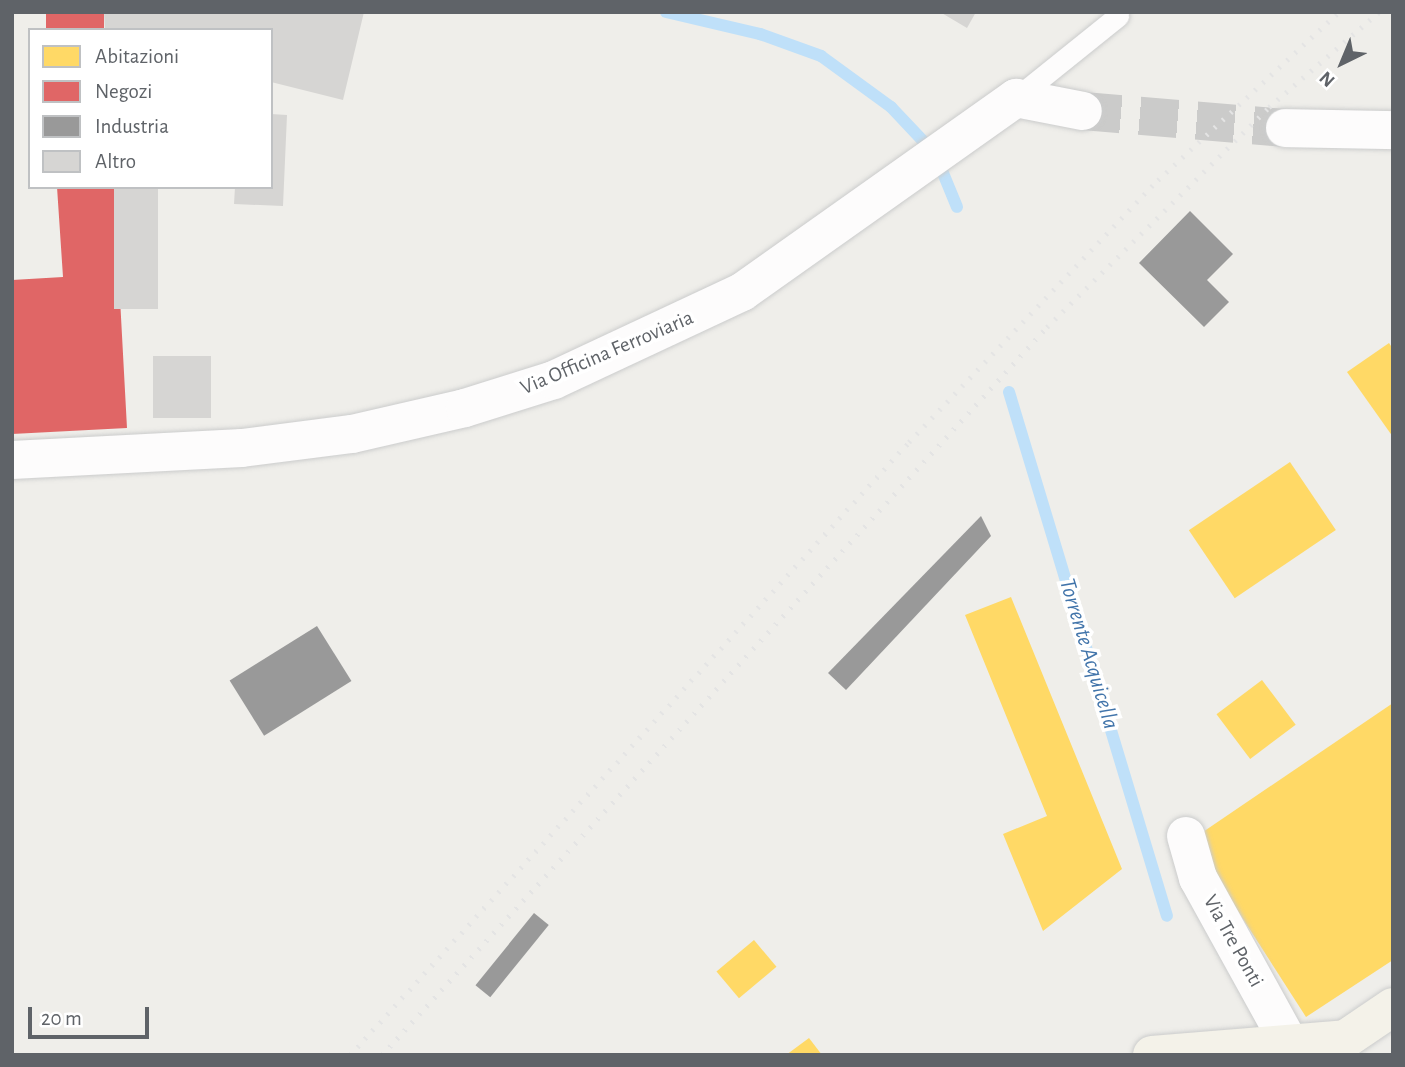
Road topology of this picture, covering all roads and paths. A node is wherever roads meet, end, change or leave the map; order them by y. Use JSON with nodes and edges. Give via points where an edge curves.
{"nodes":[{"id":1,"x":1118,"y":16,"type":"dead end"},
{"id":2,"x":1016,"y":98,"type":"junction"},
{"id":3,"x":1083,"y":111,"type":"tunnel mouth"},
{"id":4,"x":1285,"y":128,"type":"tunnel mouth"},
{"id":5,"x":1393,"y":130,"type":"edge"},
{"id":6,"x":12,"y":460,"type":"edge"},
{"id":7,"x":1186,"y":836,"type":"dead end"},
{"id":8,"x":1393,"y":1007,"type":"edge"},
{"id":9,"x":1319,"y":1046,"type":"edge"},
{"id":10,"x":1152,"y":1055,"type":"edge"}],
"edges":[{"from":1,"to":2,"type":"lane"},
{"from":2,"to":3,"type":"main road"},
{"from":2,"to":6,"type":"main road","name":"Via Officina Ferroviaria","via":[[742,292],[554,380],[465,408],[352,434],[242,448]]},
{"from":4,"to":5,"type":"main road"},
{"from":7,"to":9,"type":"main road","name":"Via Tre Ponti","via":[[1198,878]]},
{"from":8,"to":9,"type":"main road"},
{"from":9,"to":10,"type":"main road"}]}
